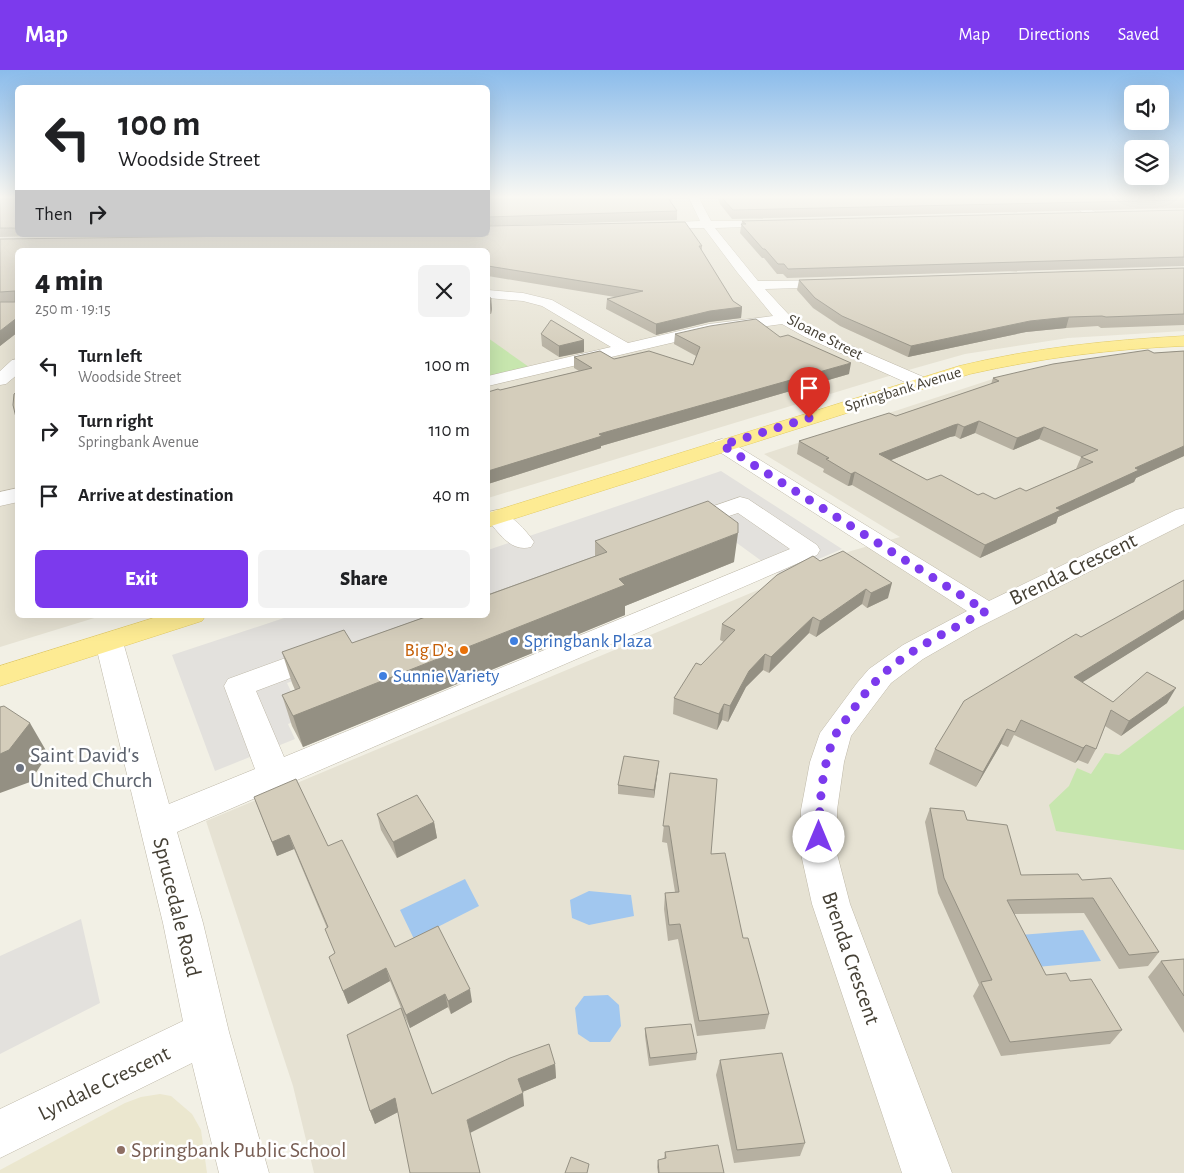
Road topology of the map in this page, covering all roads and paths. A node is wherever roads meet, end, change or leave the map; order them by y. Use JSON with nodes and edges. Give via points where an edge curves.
{"nodes":[{"id":1,"x":727,"y":249,"type":"edge"},
{"id":2,"x":850,"y":282,"type":"edge"},
{"id":3,"x":755,"y":285,"type":"junction"},
{"id":4,"x":490,"y":294,"type":"edge"},
{"id":5,"x":785,"y":319,"type":"junction"},
{"id":6,"x":1184,"y":341,"type":"edge"},
{"id":7,"x":626,"y":348,"type":"junction"},
{"id":8,"x":15,"y":367,"type":"edge"},
{"id":9,"x":0,"y":380,"type":"edge"},
{"id":10,"x":490,"y":381,"type":"edge"},
{"id":11,"x":922,"y":382,"type":"junction"},
{"id":12,"x":722,"y":445,"type":"junction"},
{"id":13,"x":15,"y":496,"type":"edge"},
{"id":14,"x":0,"y":499,"type":"edge"},
{"id":15,"x":1184,"y":515,"type":"edge"},
{"id":16,"x":492,"y":518,"type":"edge"},
{"id":17,"x":666,"y":530,"type":"edge"},
{"id":18,"x":522,"y":542,"type":"dead end"},
{"id":19,"x":986,"y":611,"type":"junction"},
{"id":20,"x":183,"y":618,"type":"edge"},
{"id":21,"x":109,"y":642,"type":"junction"},
{"id":22,"x":350,"y":645,"type":"edge"},
{"id":23,"x":0,"y":676,"type":"edge"},
{"id":24,"x":275,"y":776,"type":"junction"},
{"id":25,"x":156,"y":825,"type":"junction"},
{"id":26,"x":207,"y":1032,"type":"junction"},
{"id":27,"x":0,"y":1134,"type":"edge"},
{"id":28,"x":244,"y":1173,"type":"edge"},
{"id":29,"x":927,"y":1173,"type":"edge"}],
"edges":[{"from":1,"to":3,"type":"street","name":"Sloane Street"},
{"from":2,"to":3,"type":"street"},
{"from":3,"to":5,"type":"street","name":"Sloane Street"},
{"from":4,"to":7,"type":"street","via":[[547,303]]},
{"from":5,"to":7,"type":"street","via":[[709,329]]},
{"from":5,"to":11,"type":"street","name":"Sloane Street","via":[[811,334]]},
{"from":6,"to":11,"type":"main road","name":"Springbank Avenue","via":[[1056,351],[1005,360]]},
{"from":7,"to":10,"type":"street"},
{"from":8,"to":9,"type":"street"},
{"from":11,"to":12,"type":"main road","name":"Springbank Avenue"},
{"from":12,"to":16,"type":"main road","name":"Springbank Avenue"},
{"from":12,"to":19,"type":"street"},
{"from":13,"to":14,"type":"street"},
{"from":15,"to":19,"type":"street","name":"Brenda Crescent"},
{"from":16,"to":18,"type":"street"},
{"from":17,"to":24,"type":"street","via":[[740,504],[808,550]]},
{"from":19,"to":29,"type":"street","name":"Brenda Crescent","via":[[915,651],[880,676],[868,690],[836,733],[827,762],[819,810],[820,854],[830,904]]},
{"from":20,"to":21,"type":"main road"},
{"from":21,"to":23,"type":"main road"},
{"from":21,"to":25,"type":"street","name":"Sprucedale Road"},
{"from":22,"to":24,"type":"street","via":[[239,686]]},
{"from":24,"to":25,"type":"street"},
{"from":25,"to":26,"type":"street","name":"Sprucedale Road"},
{"from":26,"to":27,"type":"street","name":"Lyndale Crescent"},
{"from":26,"to":28,"type":"street","name":"Sprucedale Road"}]}
